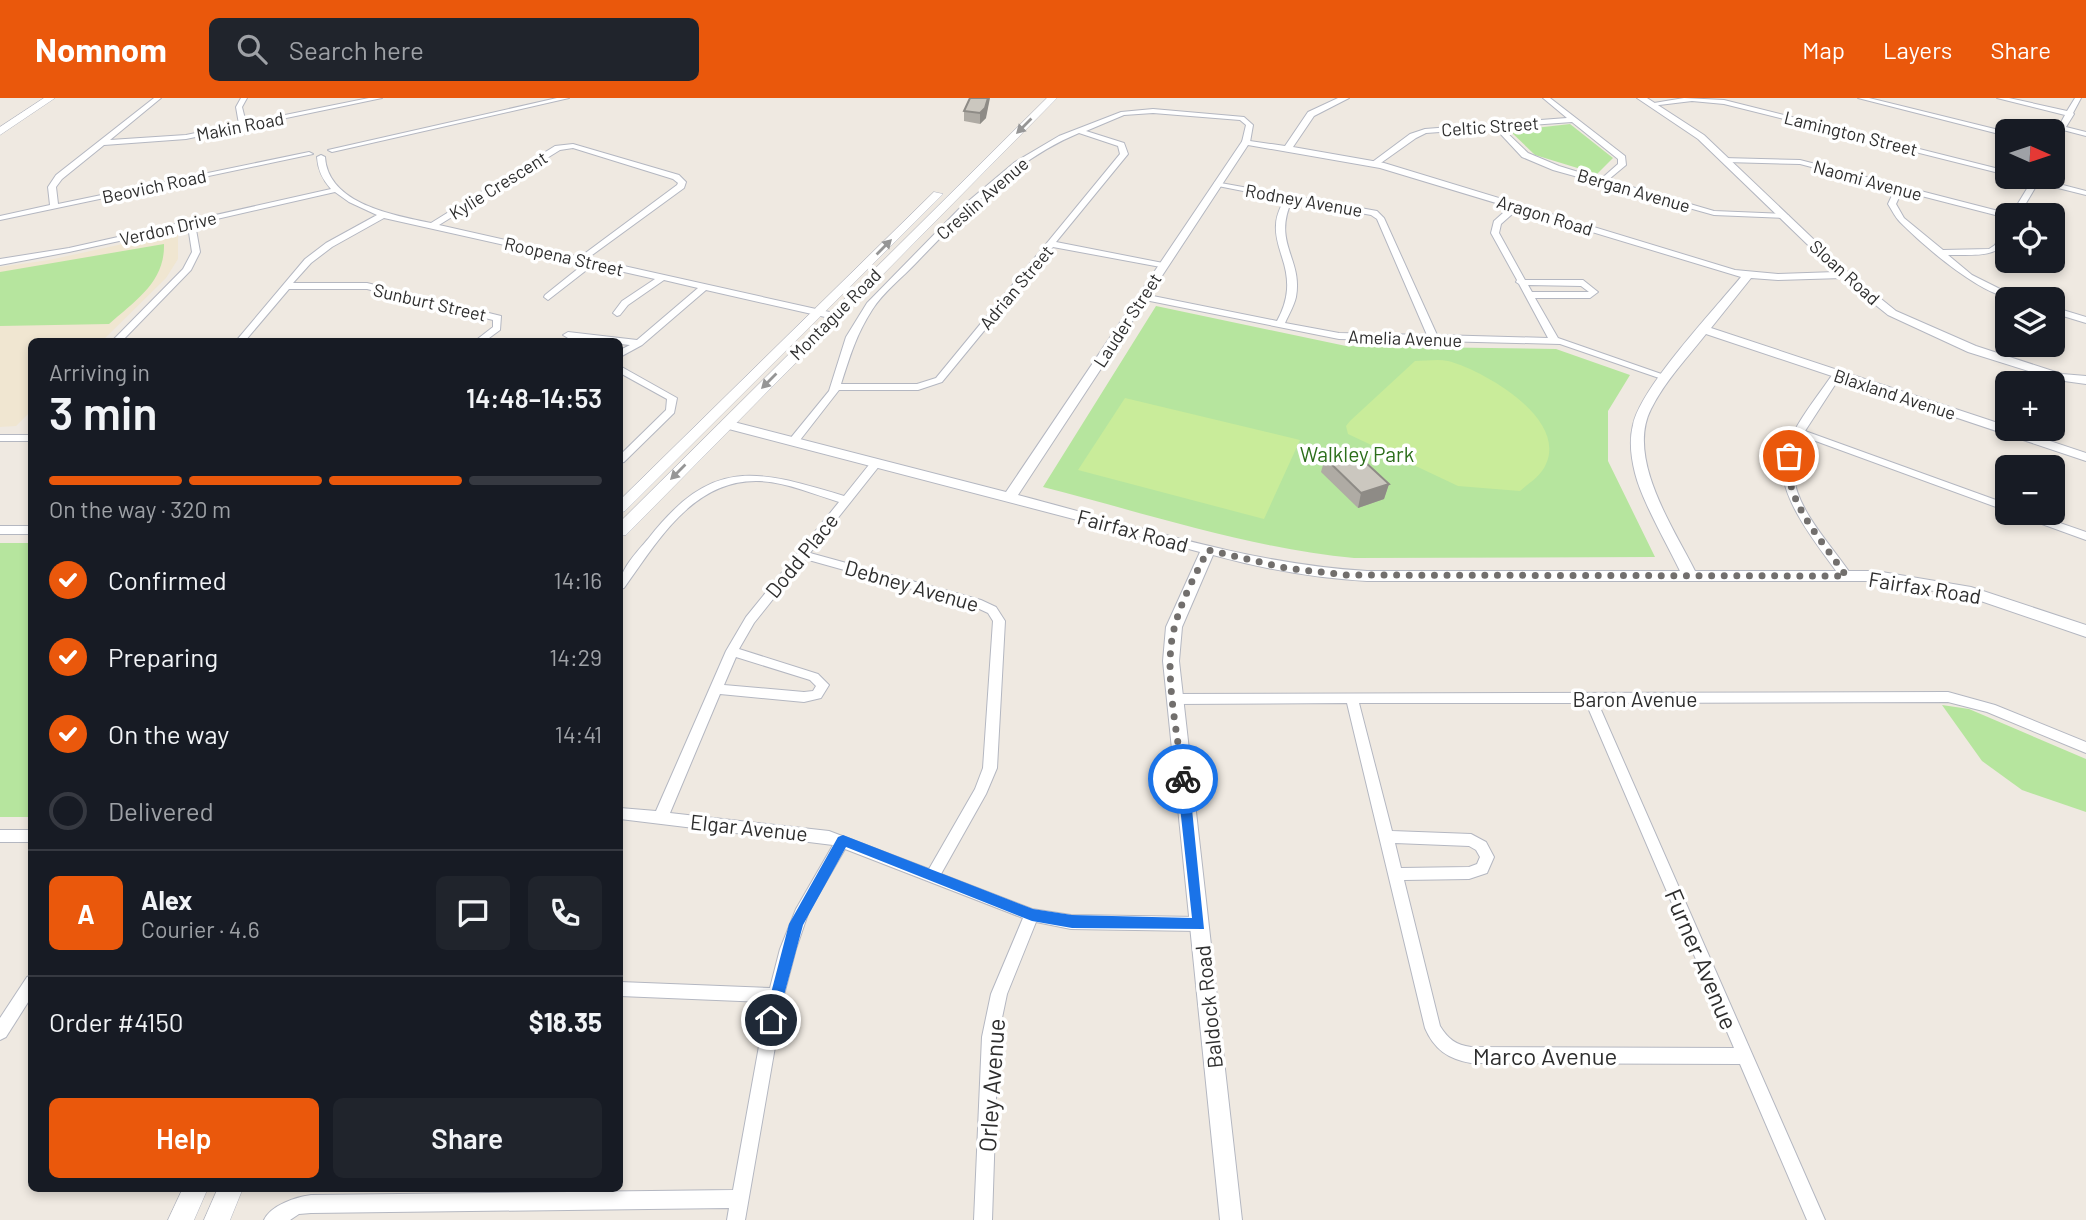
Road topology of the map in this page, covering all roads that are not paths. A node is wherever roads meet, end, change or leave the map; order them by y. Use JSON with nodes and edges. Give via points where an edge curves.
{"nodes":[{"id":1,"x":50,"y":98,"type":"edge"},
{"id":2,"x":158,"y":98,"type":"edge"},
{"id":3,"x":244,"y":98,"type":"edge"},
{"id":4,"x":379,"y":98,"type":"edge"},
{"id":5,"x":514,"y":98,"type":"edge"},
{"id":6,"x":566,"y":98,"type":"edge"},
{"id":7,"x":1036,"y":98,"type":"edge"},
{"id":8,"x":1052,"y":98,"type":"edge"},
{"id":9,"x":1345,"y":98,"type":"edge"},
{"id":10,"x":1546,"y":98,"type":"edge"},
{"id":11,"x":1749,"y":98,"type":"edge"},
{"id":12,"x":1861,"y":98,"type":"edge"},
{"id":13,"x":2000,"y":98,"type":"edge"},
{"id":14,"x":2078,"y":98,"type":"edge"},
{"id":15,"x":1685,"y":99,"type":"edge"},
{"id":16,"x":1646,"y":101,"type":"edge"},
{"id":17,"x":1741,"y":106,"type":"junction"},
{"id":18,"x":522,"y":108,"type":"junction"},
{"id":19,"x":2071,"y":114,"type":"junction"},
{"id":20,"x":1573,"y":120,"type":"junction"},
{"id":21,"x":2065,"y":123,"type":"edge"},
{"id":22,"x":243,"y":125,"type":"junction"},
{"id":23,"x":1498,"y":128,"type":"junction"},
{"id":24,"x":2065,"y":129,"type":"edge"},
{"id":25,"x":1079,"y":131,"type":"junction"},
{"id":26,"x":1995,"y":131,"type":"edge"},
{"id":27,"x":0,"y":132,"type":"edge"},
{"id":28,"x":2086,"y":134,"type":"edge"},
{"id":29,"x":1246,"y":142,"type":"junction"},
{"id":30,"x":100,"y":143,"type":"junction"},
{"id":31,"x":1287,"y":149,"type":"junction"},
{"id":32,"x":332,"y":150,"type":"junction"},
{"id":33,"x":309,"y":154,"type":"junction"},
{"id":34,"x":321,"y":157,"type":"junction"},
{"id":35,"x":1726,"y":160,"type":"junction"},
{"id":36,"x":1375,"y":163,"type":"junction"},
{"id":37,"x":1995,"y":170,"type":"edge"},
{"id":38,"x":1603,"y":181,"type":"junction"},
{"id":39,"x":1218,"y":184,"type":"junction"},
{"id":40,"x":2065,"y":187,"type":"edge"},
{"id":41,"x":1899,"y":188,"type":"junction"},
{"id":42,"x":336,"y":190,"type":"junction"},
{"id":43,"x":2086,"y":192,"type":"edge"},
{"id":44,"x":1289,"y":197,"type":"junction"},
{"id":45,"x":1516,"y":206,"type":"junction"},
{"id":46,"x":54,"y":207,"type":"junction"},
{"id":47,"x":1995,"y":213,"type":"edge"},
{"id":48,"x":383,"y":215,"type":"junction"},
{"id":49,"x":1785,"y":216,"type":"junction"},
{"id":50,"x":0,"y":218,"type":"edge"},
{"id":51,"x":191,"y":222,"type":"junction"},
{"id":52,"x":432,"y":226,"type":"junction"},
{"id":53,"x":1052,"y":244,"type":"junction"},
{"id":54,"x":1995,"y":249,"type":"edge"},
{"id":55,"x":1940,"y":253,"type":"junction"},
{"id":56,"x":581,"y":260,"type":"junction"},
{"id":57,"x":0,"y":262,"type":"edge"},
{"id":58,"x":591,"y":262,"type":"junction"},
{"id":59,"x":1163,"y":266,"type":"junction"},
{"id":60,"x":1748,"y":275,"type":"junction"},
{"id":61,"x":1845,"y":275,"type":"junction"},
{"id":62,"x":662,"y":278,"type":"junction"},
{"id":63,"x":1520,"y":282,"type":"junction"},
{"id":64,"x":287,"y":286,"type":"junction"},
{"id":65,"x":704,"y":287,"type":"junction"},
{"id":66,"x":1995,"y":290,"type":"edge"},
{"id":67,"x":1528,"y":295,"type":"junction"},
{"id":68,"x":548,"y":297,"type":"dead end"},
{"id":69,"x":1143,"y":297,"type":"junction"},
{"id":70,"x":818,"y":312,"type":"junction"},
{"id":71,"x":617,"y":313,"type":"dead end"},
{"id":72,"x":2065,"y":314,"type":"edge"},
{"id":73,"x":834,"y":316,"type":"junction"},
{"id":74,"x":2086,"y":320,"type":"edge"},
{"id":75,"x":1279,"y":325,"type":"junction"},
{"id":76,"x":1705,"y":330,"type":"junction"},
{"id":77,"x":568,"y":335,"type":"dead end"},
{"id":78,"x":120,"y":338,"type":"edge"},
{"id":79,"x":243,"y":338,"type":"edge"},
{"id":80,"x":483,"y":338,"type":"edge"},
{"id":81,"x":592,"y":338,"type":"edge"},
{"id":82,"x":1434,"y":340,"type":"junction"},
{"id":83,"x":1553,"y":340,"type":"junction"},
{"id":84,"x":623,"y":342,"type":"edge"},
{"id":85,"x":639,"y":344,"type":"junction"},
{"id":86,"x":623,"y":352,"type":"edge"},
{"id":87,"x":623,"y":371,"type":"edge"},
{"id":88,"x":1837,"y":374,"type":"junction"},
{"id":89,"x":1665,"y":377,"type":"junction"},
{"id":90,"x":2086,"y":380,"type":"edge"},
{"id":91,"x":836,"y":387,"type":"junction"},
{"id":92,"x":710,"y":419,"type":"junction"},
{"id":93,"x":726,"y":424,"type":"junction"},
{"id":94,"x":1802,"y":433,"type":"junction"},
{"id":95,"x":0,"y":438,"type":"edge"},
{"id":96,"x":26,"y":438,"type":"edge"},
{"id":97,"x":793,"y":442,"type":"junction"},
{"id":98,"x":623,"y":457,"type":"edge"},
{"id":99,"x":2086,"y":457,"type":"edge"},
{"id":100,"x":876,"y":463,"type":"junction"},
{"id":101,"x":1009,"y":498,"type":"junction"},
{"id":102,"x":846,"y":500,"type":"junction"},
{"id":103,"x":1995,"y":504,"type":"edge"},
{"id":104,"x":623,"y":505,"type":"edge"},
{"id":105,"x":2055,"y":525,"type":"edge"},
{"id":106,"x":623,"y":528,"type":"edge"},
{"id":107,"x":0,"y":530,"type":"edge"},
{"id":108,"x":28,"y":530,"type":"edge"},
{"id":109,"x":2086,"y":536,"type":"edge"},
{"id":110,"x":1208,"y":550,"type":"junction"},
{"id":111,"x":802,"y":554,"type":"junction"},
{"id":112,"x":1690,"y":576,"type":"junction"},
{"id":113,"x":1846,"y":576,"type":"junction"},
{"id":114,"x":623,"y":581,"type":"edge"},
{"id":115,"x":2086,"y":631,"type":"edge"},
{"id":116,"x":732,"y":651,"type":"junction"},
{"id":117,"x":716,"y":689,"type":"junction"},
{"id":118,"x":1590,"y":698,"type":"junction"},
{"id":119,"x":1174,"y":699,"type":"junction"},
{"id":120,"x":1352,"y":699,"type":"junction"},
{"id":121,"x":2086,"y":748,"type":"edge"},
{"id":122,"x":623,"y":813,"type":"edge"},
{"id":123,"x":661,"y":817,"type":"junction"},
{"id":124,"x":0,"y":836,"type":"edge"},
{"id":125,"x":28,"y":836,"type":"edge"},
{"id":126,"x":1386,"y":837,"type":"junction"},
{"id":127,"x":843,"y":841,"type":"junction"},
{"id":128,"x":1394,"y":874,"type":"junction"},
{"id":129,"x":933,"y":875,"type":"junction"},
{"id":130,"x":1032,"y":915,"type":"junction"},
{"id":131,"x":1199,"y":924,"type":"junction"},
{"id":132,"x":28,"y":988,"type":"edge"},
{"id":133,"x":623,"y":989,"type":"edge"},
{"id":134,"x":776,"y":995,"type":"junction"},
{"id":135,"x":0,"y":1032,"type":"edge"},
{"id":136,"x":1744,"y":1056,"type":"junction"},
{"id":137,"x":194,"y":1192,"type":"edge"},
{"id":138,"x":230,"y":1192,"type":"edge"},
{"id":139,"x":739,"y":1199,"type":"junction"},
{"id":140,"x":181,"y":1220,"type":"edge"},
{"id":141,"x":217,"y":1220,"type":"edge"},
{"id":142,"x":273,"y":1220,"type":"edge"},
{"id":143,"x":736,"y":1220,"type":"edge"},
{"id":144,"x":984,"y":1220,"type":"edge"},
{"id":145,"x":1231,"y":1220,"type":"edge"},
{"id":146,"x":1816,"y":1220,"type":"edge"}],
"edges":[{"from":1,"to":27,"type":"main road"},
{"from":2,"to":30,"type":"street"},
{"from":3,"to":22,"type":"street","via":[[239,107]]},
{"from":4,"to":22,"type":"street","name":"Makin Road"},
{"from":5,"to":18,"type":"street"},
{"from":6,"to":18,"type":"street"},
{"from":70,"to":7,"type":"main road","name":"Montague Road","one_way":true},
{"from":8,"to":73,"type":"main road","name":"Montague Road","one_way":true},
{"from":9,"to":31,"type":"street","via":[[1313,112]]},
{"from":10,"to":20,"type":"street"},
{"from":11,"to":17,"type":"street"},
{"from":12,"to":26,"type":"street"},
{"from":13,"to":19,"type":"street"},
{"from":14,"to":19,"type":"street"},
{"from":15,"to":16,"type":"street","name":"Lamington Street"},
{"from":15,"to":17,"type":"street","name":"Lamington Street"},
{"from":16,"to":35,"type":"street","name":"Sloan Road","via":[[1695,131]]},
{"from":17,"to":37,"type":"street","name":"Lamington Street"},
{"from":18,"to":32,"type":"street"},
{"from":19,"to":21,"type":"street"},
{"from":20,"to":23,"type":"street","name":"Celtic Street"},
{"from":20,"to":38,"type":"street","via":[[1623,160]]},
{"from":22,"to":30,"type":"street","name":"Makin Road","via":[[152,142]]},
{"from":23,"to":36,"type":"street","name":"Celtic Street","via":[[1422,132]]},
{"from":23,"to":38,"type":"street","name":"Bergan Avenue","via":[[1531,158]]},
{"from":24,"to":28,"type":"street"},
{"from":25,"to":29,"type":"street","name":"Creslin Avenue","via":[[1123,113],[1183,113],[1245,120],[1250,128]]},
{"from":25,"to":53,"type":"street","name":"Adrian Street","via":[[1117,144],[1125,152]]},
{"from":25,"to":91,"type":"street","name":"Creslin Avenue","via":[[1010,170],[962,211],[870,305],[851,337]]},
{"from":29,"to":31,"type":"street","name":"Aragon Road"},
{"from":29,"to":39,"type":"street","name":"Lauder Street"},
{"from":30,"to":46,"type":"street","via":[[59,177],[52,187]]},
{"from":31,"to":36,"type":"street","name":"Aragon Road"},
{"from":32,"to":33,"type":"street","via":[[322,148]]},
{"from":32,"to":34,"type":"street"},
{"from":33,"to":34,"type":"street"},
{"from":33,"to":46,"type":"street","name":"Beovich Road"},
{"from":34,"to":42,"type":"street","via":[[322,168]]},
{"from":35,"to":41,"type":"street","name":"Naomi Avenue","via":[[1792,161]]},
{"from":35,"to":49,"type":"street","name":"Sloan Road"},
{"from":36,"to":45,"type":"street","name":"Aragon Road"},
{"from":38,"to":49,"type":"street","name":"Bergan Avenue","via":[[1714,213]]},
{"from":39,"to":44,"type":"street","name":"Rodney Avenue"},
{"from":39,"to":59,"type":"street","name":"Lauder Street"},
{"from":40,"to":43,"type":"street"},
{"from":41,"to":47,"type":"street","name":"Naomi Avenue"},
{"from":41,"to":55,"type":"street","via":[[1892,208]]},
{"from":42,"to":48,"type":"street","name":"Roopena Street"},
{"from":42,"to":51,"type":"street","name":"Verdon Drive"},
{"from":44,"to":75,"type":"street","via":[[1278,226],[1292,293]]},
{"from":44,"to":82,"type":"street","name":"Rodney Avenue","via":[[1377,215]]},
{"from":45,"to":60,"type":"street","name":"Aragon Road"},
{"from":45,"to":63,"type":"street","via":[[1494,231]]},
{"from":46,"to":50,"type":"street","name":"Beovich Road"},
{"from":48,"to":52,"type":"street","name":"Roopena Street"},
{"from":48,"to":64,"type":"street","via":[[329,245]]},
{"from":49,"to":61,"type":"street","name":"Sloan Road"},
{"from":51,"to":57,"type":"street","name":"Verdon Drive"},
{"from":51,"to":78,"type":"street","via":[[196,252],[187,270]]},
{"from":52,"to":56,"type":"street","name":"Roopena Street"},
{"from":52,"to":56,"type":"street","name":"Kylie Crescent","via":[[558,148],[573,146],[682,182]]},
{"from":53,"to":59,"type":"street"},
{"from":53,"to":91,"type":"street","name":"Adrian Street","via":[[939,380],[918,387]]},
{"from":54,"to":55,"type":"street"},
{"from":55,"to":66,"type":"street","via":[[1976,282]]},
{"from":56,"to":58,"type":"street","name":"Roopena Street"},
{"from":58,"to":62,"type":"street","name":"Roopena Street"},
{"from":58,"to":68,"type":"street"},
{"from":59,"to":69,"type":"street","name":"Lauder Street"},
{"from":60,"to":61,"type":"street","name":"Aragon Road"},
{"from":60,"to":76,"type":"street"},
{"from":61,"to":90,"type":"street","name":"Sloan Road","via":[[1892,313],[1935,334],[2053,374]]},
{"from":62,"to":65,"type":"street","name":"Roopena Street"},
{"from":62,"to":71,"type":"street"},
{"from":63,"to":67,"type":"street"},
{"from":63,"to":67,"type":"street","via":[[1583,283],[1594,292]]},
{"from":64,"to":79,"type":"street"},
{"from":64,"to":80,"type":"street","name":"Sunburt Street","via":[[380,288],[498,318],[497,328]]},
{"from":65,"to":70,"type":"street","name":"Roopena Street"},
{"from":65,"to":85,"type":"street"},
{"from":67,"to":83,"type":"street"},
{"from":69,"to":75,"type":"street","name":"Amelia Avenue"},
{"from":69,"to":101,"type":"street","name":"Lauder Street"},
{"from":70,"to":73,"type":"street","name":"Roopena Street"},
{"from":70,"to":92,"type":"main road","name":"Montague Road"},
{"from":72,"to":74,"type":"street"},
{"from":73,"to":93,"type":"main road","name":"Montague Road","one_way":true},
{"from":75,"to":82,"type":"street","name":"Amelia Avenue","via":[[1348,337]]},
{"from":76,"to":88,"type":"street","name":"Blaxland Avenue"},
{"from":76,"to":89,"type":"street"},
{"from":77,"to":81,"type":"street"},
{"from":82,"to":83,"type":"street","name":"Amelia Avenue"},
{"from":83,"to":89,"type":"street","name":"Amelia Avenue"},
{"from":84,"to":85,"type":"street"},
{"from":85,"to":86,"type":"street"},
{"from":87,"to":98,"type":"street","via":[[672,398],[671,411]]},
{"from":88,"to":94,"type":"street"},
{"from":88,"to":99,"type":"street","name":"Blaxland Avenue"},
{"from":89,"to":112,"type":"street","via":[[1644,410],[1638,465]]},
{"from":91,"to":97,"type":"street","name":"Creslin Avenue"},
{"from":92,"to":93,"type":"main road"},
{"from":92,"to":104,"type":"main road","name":"Montague Road"},
{"from":93,"to":97,"type":"street","name":"Fairfax Road"},
{"from":93,"to":106,"type":"main road","name":"Montague Road","one_way":true},
{"from":94,"to":103,"type":"street"},
{"from":94,"to":113,"type":"street","via":[[1789,456],[1790,488]]},
{"from":95,"to":96,"type":"street"},
{"from":97,"to":100,"type":"street","name":"Fairfax Road"},
{"from":100,"to":101,"type":"street","name":"Fairfax Road"},
{"from":100,"to":102,"type":"street","name":"Dodd Place"},
{"from":101,"to":110,"type":"street","name":"Fairfax Road"},
{"from":102,"to":111,"type":"street","name":"Dodd Place"},
{"from":102,"to":114,"type":"street","via":[[765,479],[722,482],[691,498]]},
{"from":105,"to":109,"type":"street"},
{"from":107,"to":108,"type":"street"},
{"from":110,"to":112,"type":"street","name":"Fairfax Road","via":[[1286,568],[1346,575]]},
{"from":110,"to":119,"type":"street","name":"Baldock Road","via":[[1174,627]]},
{"from":111,"to":116,"type":"street","name":"Dodd Place","via":[[756,611]]},
{"from":111,"to":129,"type":"street","name":"Debney Avenue","via":[[977,603],[992,610],[999,621],[990,768]]},
{"from":112,"to":113,"type":"street","name":"Fairfax Road"},
{"from":113,"to":115,"type":"street","name":"Fairfax Road","via":[[1898,578],[1962,590]]},
{"from":116,"to":117,"type":"street","name":"Dodd Place"},
{"from":116,"to":117,"type":"street","via":[[814,677],[823,690],[804,696]]},
{"from":117,"to":123,"type":"street","name":"Dodd Place"},
{"from":118,"to":120,"type":"street","name":"Baron Avenue"},
{"from":118,"to":121,"type":"street","name":"Baron Avenue","via":[[1948,697],[1990,708]]},
{"from":118,"to":136,"type":"street","name":"Furner Avenue"},
{"from":119,"to":120,"type":"street","name":"Baron Avenue"},
{"from":119,"to":131,"type":"street","name":"Baldock Road"},
{"from":120,"to":126,"type":"street","name":"Marco Avenue"},
{"from":122,"to":123,"type":"street","name":"Elgar Avenue"},
{"from":123,"to":127,"type":"street","name":"Elgar Avenue","via":[[804,832]]},
{"from":124,"to":125,"type":"street"},
{"from":126,"to":128,"type":"street","name":"Marco Avenue"},
{"from":126,"to":128,"type":"street","via":[[1471,840],[1487,857],[1482,869],[1469,873]]},
{"from":127,"to":129,"type":"street","name":"Elgar Avenue"},
{"from":127,"to":134,"type":"street","via":[[796,924]]},
{"from":128,"to":136,"type":"street","name":"Marco Avenue","via":[[1433,1028],[1454,1052]]},
{"from":129,"to":130,"type":"street","name":"Elgar Avenue"},
{"from":130,"to":131,"type":"street","name":"Elgar Avenue","via":[[1091,923]]},
{"from":130,"to":144,"type":"street","name":"Orley Avenue","via":[[999,994],[990,1037]]},
{"from":131,"to":145,"type":"street","name":"Baldock Road"},
{"from":132,"to":135,"type":"street"},
{"from":133,"to":134,"type":"street"},
{"from":134,"to":139,"type":"street"},
{"from":136,"to":146,"type":"street","name":"Furner Avenue"},
{"from":137,"to":140,"type":"main road"},
{"from":138,"to":141,"type":"main road"},
{"from":139,"to":142,"type":"street","via":[[311,1204],[297,1206]]},
{"from":139,"to":143,"type":"street"}]}
